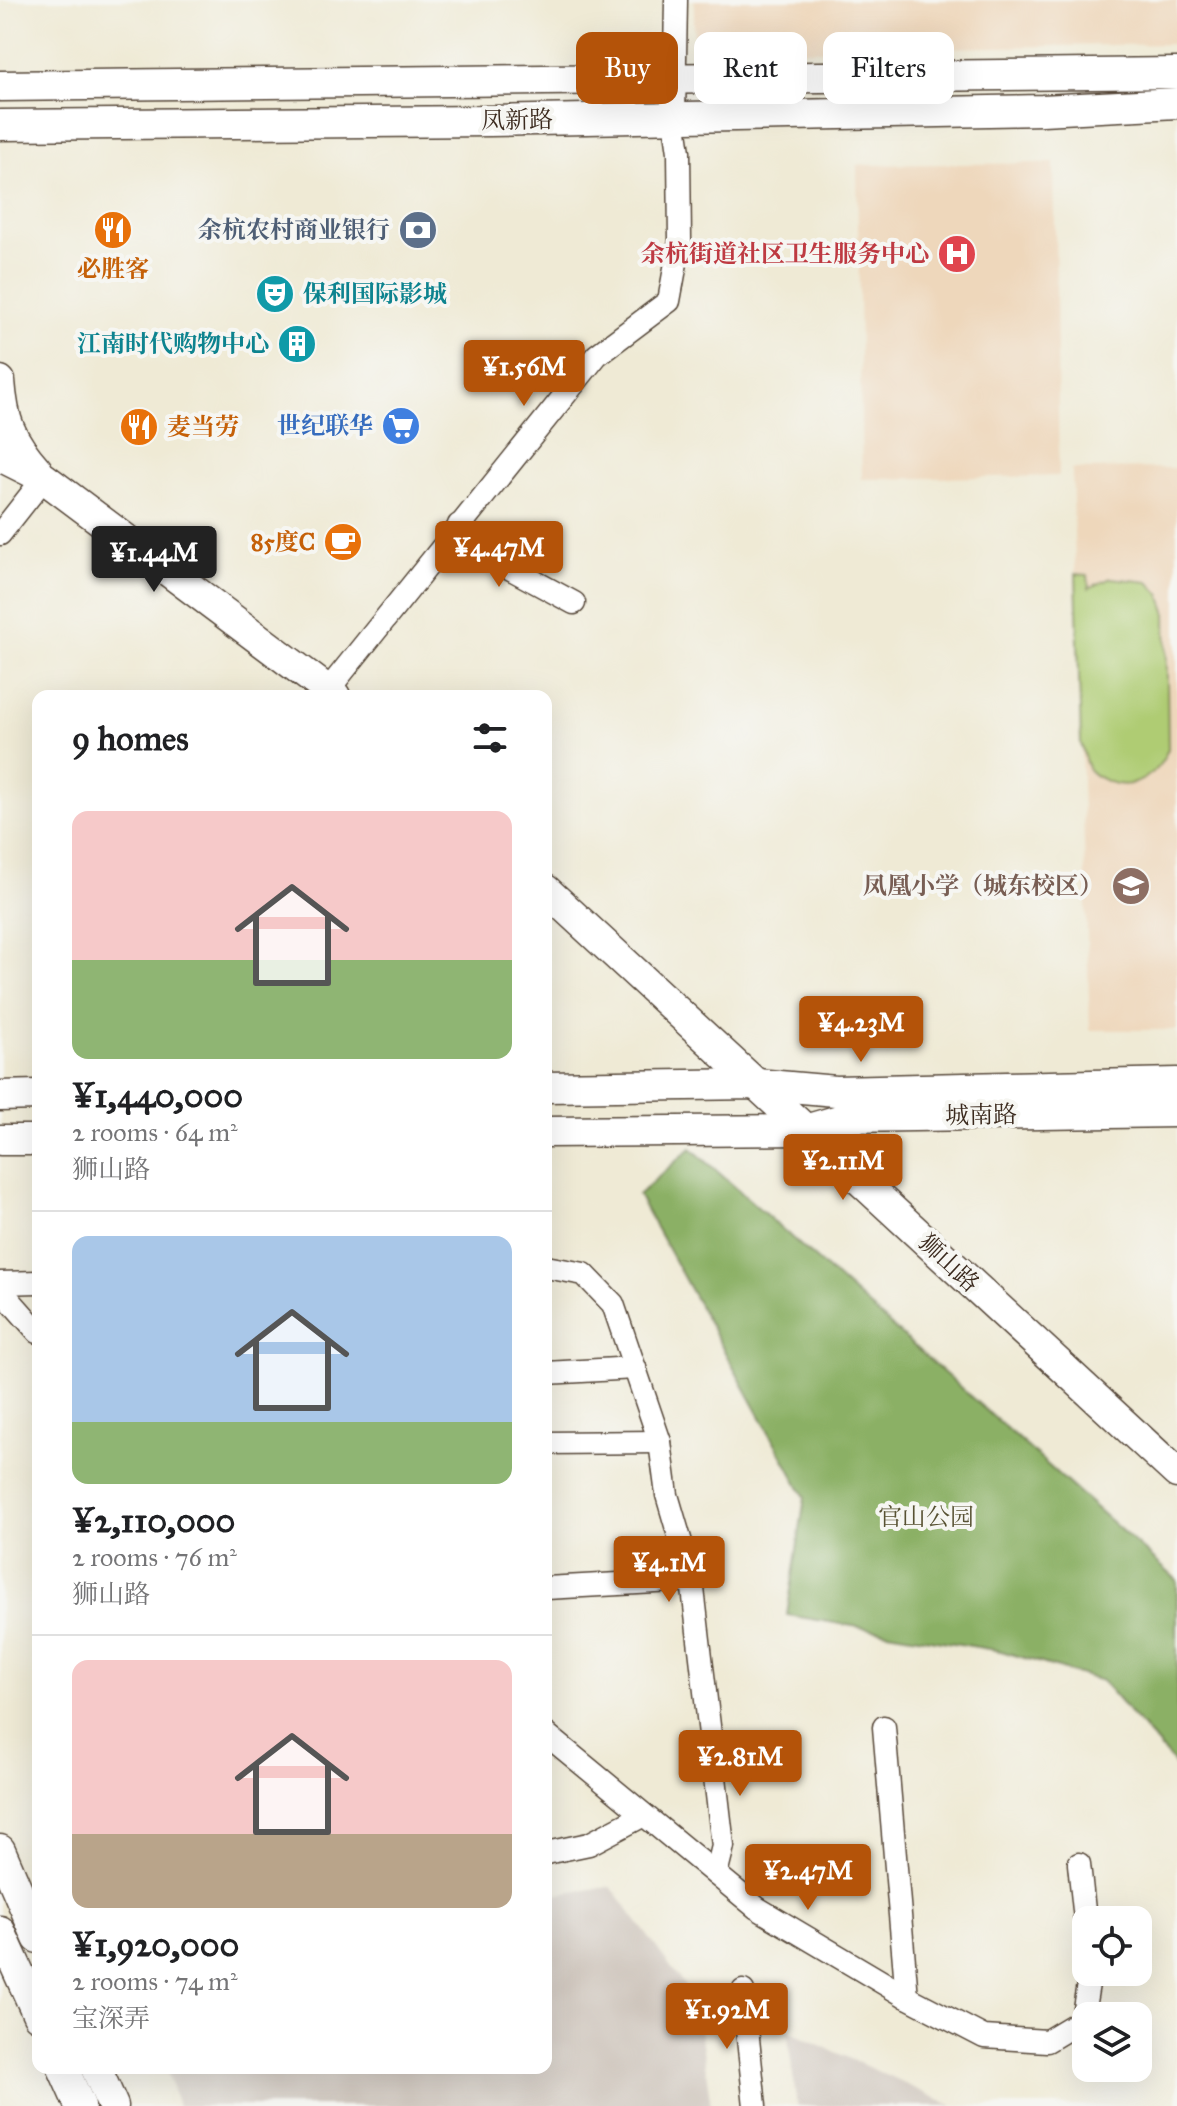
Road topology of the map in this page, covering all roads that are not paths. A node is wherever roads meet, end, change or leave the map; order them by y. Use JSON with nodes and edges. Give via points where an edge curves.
{"nodes":[{"id":1,"x":676,"y":0,"type":"edge"},
{"id":2,"x":676,"y":32,"type":"edge"},
{"id":3,"x":1177,"y":73,"type":"edge"},
{"id":4,"x":678,"y":81,"type":"edge"},
{"id":5,"x":576,"y":82,"type":"edge"},
{"id":6,"x":0,"y":86,"type":"edge"},
{"id":7,"x":1177,"y":103,"type":"edge"},
{"id":8,"x":674,"y":104,"type":"edge"},
{"id":9,"x":674,"y":117,"type":"junction"},
{"id":10,"x":0,"y":125,"type":"edge"},
{"id":11,"x":0,"y":381,"type":"edge"},
{"id":12,"x":0,"y":456,"type":"edge"},
{"id":13,"x":44,"y":478,"type":"junction"},
{"id":14,"x":459,"y":525,"type":"junction"},
{"id":15,"x":0,"y":534,"type":"edge"},
{"id":16,"x":574,"y":603,"type":"dead end"},
{"id":17,"x":327,"y":690,"type":"edge"},
{"id":18,"x":333,"y":690,"type":"edge"},
{"id":19,"x":552,"y":896,"type":"edge"},
{"id":20,"x":1177,"y":1083,"type":"edge"},
{"id":21,"x":756,"y":1084,"type":"junction"},
{"id":22,"x":552,"y":1087,"type":"edge"},
{"id":23,"x":32,"y":1095,"type":"edge"},
{"id":24,"x":0,"y":1096,"type":"edge"},
{"id":25,"x":1177,"y":1112,"type":"edge"},
{"id":26,"x":805,"y":1130,"type":"junction"},
{"id":27,"x":552,"y":1132,"type":"edge"},
{"id":28,"x":0,"y":1140,"type":"edge"},
{"id":29,"x":32,"y":1140,"type":"edge"},
{"id":30,"x":552,"y":1268,"type":"edge"},
{"id":31,"x":32,"y":1282,"type":"edge"},
{"id":32,"x":0,"y":1283,"type":"edge"},
{"id":33,"x":0,"y":1289,"type":"edge"},
{"id":34,"x":32,"y":1325,"type":"edge"},
{"id":35,"x":635,"y":1368,"type":"junction"},
{"id":36,"x":552,"y":1373,"type":"edge"},
{"id":37,"x":660,"y":1442,"type":"junction"},
{"id":38,"x":552,"y":1443,"type":"edge"},
{"id":39,"x":1177,"y":1473,"type":"edge"},
{"id":40,"x":692,"y":1580,"type":"junction"},
{"id":41,"x":552,"y":1588,"type":"edge"},
{"id":42,"x":884,"y":1727,"type":"dead end"},
{"id":43,"x":552,"y":1739,"type":"edge"},
{"id":44,"x":642,"y":1816,"type":"junction"},
{"id":45,"x":0,"y":1850,"type":"edge"},
{"id":46,"x":552,"y":1852,"type":"edge"},
{"id":47,"x":1079,"y":1864,"type":"dead end"},
{"id":48,"x":716,"y":1874,"type":"junction"},
{"id":49,"x":1084,"y":1906,"type":"edge"},
{"id":50,"x":32,"y":1927,"type":"edge"},
{"id":51,"x":32,"y":1943,"type":"edge"},
{"id":52,"x":3,"y":1952,"type":"edge"},
{"id":53,"x":1088,"y":1986,"type":"edge"},
{"id":54,"x":743,"y":1991,"type":"dead end"},
{"id":55,"x":907,"y":1997,"type":"junction"},
{"id":56,"x":32,"y":2004,"type":"edge"},
{"id":57,"x":66,"y":2074,"type":"edge"},
{"id":58,"x":99,"y":2074,"type":"edge"},
{"id":59,"x":80,"y":2106,"type":"edge"},
{"id":60,"x":113,"y":2106,"type":"edge"},
{"id":61,"x":753,"y":2106,"type":"edge"}],
"edges":[{"from":1,"to":2,"type":"street"},
{"from":3,"to":4,"type":"main road","name":"凤新路"},
{"from":5,"to":6,"type":"main road","name":"凤新路"},
{"from":7,"to":9,"type":"main road","name":"凤新路"},
{"from":8,"to":9,"type":"street"},
{"from":9,"to":10,"type":"main road","name":"凤新路"},
{"from":9,"to":14,"type":"street","via":[[680,241],[669,301],[597,355]]},
{"from":11,"to":13,"type":"main road","via":[[2,418]]},
{"from":12,"to":13,"type":"main road"},
{"from":13,"to":15,"type":"street"},
{"from":13,"to":17,"type":"main road"},
{"from":14,"to":16,"type":"street","via":[[502,564]]},
{"from":14,"to":18,"type":"street"},
{"from":19,"to":21,"type":"main road","name":"狮山路"},
{"from":20,"to":21,"type":"main road","name":"城南路","via":[[836,1091]]},
{"from":21,"to":22,"type":"main road","name":"城南路"},
{"from":21,"to":26,"type":"main road","name":"狮山路"},
{"from":23,"to":24,"type":"main road"},
{"from":25,"to":26,"type":"main road","name":"城南路","via":[[850,1117]]},
{"from":26,"to":27,"type":"main road","name":"城南路"},
{"from":26,"to":39,"type":"main road","name":"狮山路"},
{"from":28,"to":29,"type":"main road"},
{"from":30,"to":35,"type":"street","via":[[584,1274],[613,1304]]},
{"from":31,"to":32,"type":"street"},
{"from":33,"to":34,"type":"street"},
{"from":35,"to":36,"type":"street"},
{"from":35,"to":37,"type":"street"},
{"from":37,"to":38,"type":"street"},
{"from":37,"to":40,"type":"street","via":[[667,1495]]},
{"from":40,"to":41,"type":"street"},
{"from":40,"to":48,"type":"street","via":[[723,1846]]},
{"from":42,"to":55,"type":"street"},
{"from":43,"to":44,"type":"street"},
{"from":44,"to":46,"type":"street","via":[[589,1844]]},
{"from":44,"to":48,"type":"street"},
{"from":45,"to":50,"type":"main road"},
{"from":47,"to":49,"type":"street"},
{"from":48,"to":55,"type":"street","via":[[757,1908]]},
{"from":51,"to":52,"type":"street"},
{"from":52,"to":56,"type":"main road"},
{"from":53,"to":55,"type":"street","via":[[1082,2020],[1047,2041],[984,2037]]},
{"from":54,"to":61,"type":"street"},
{"from":57,"to":59,"type":"main road"},
{"from":58,"to":60,"type":"main road"}]}
